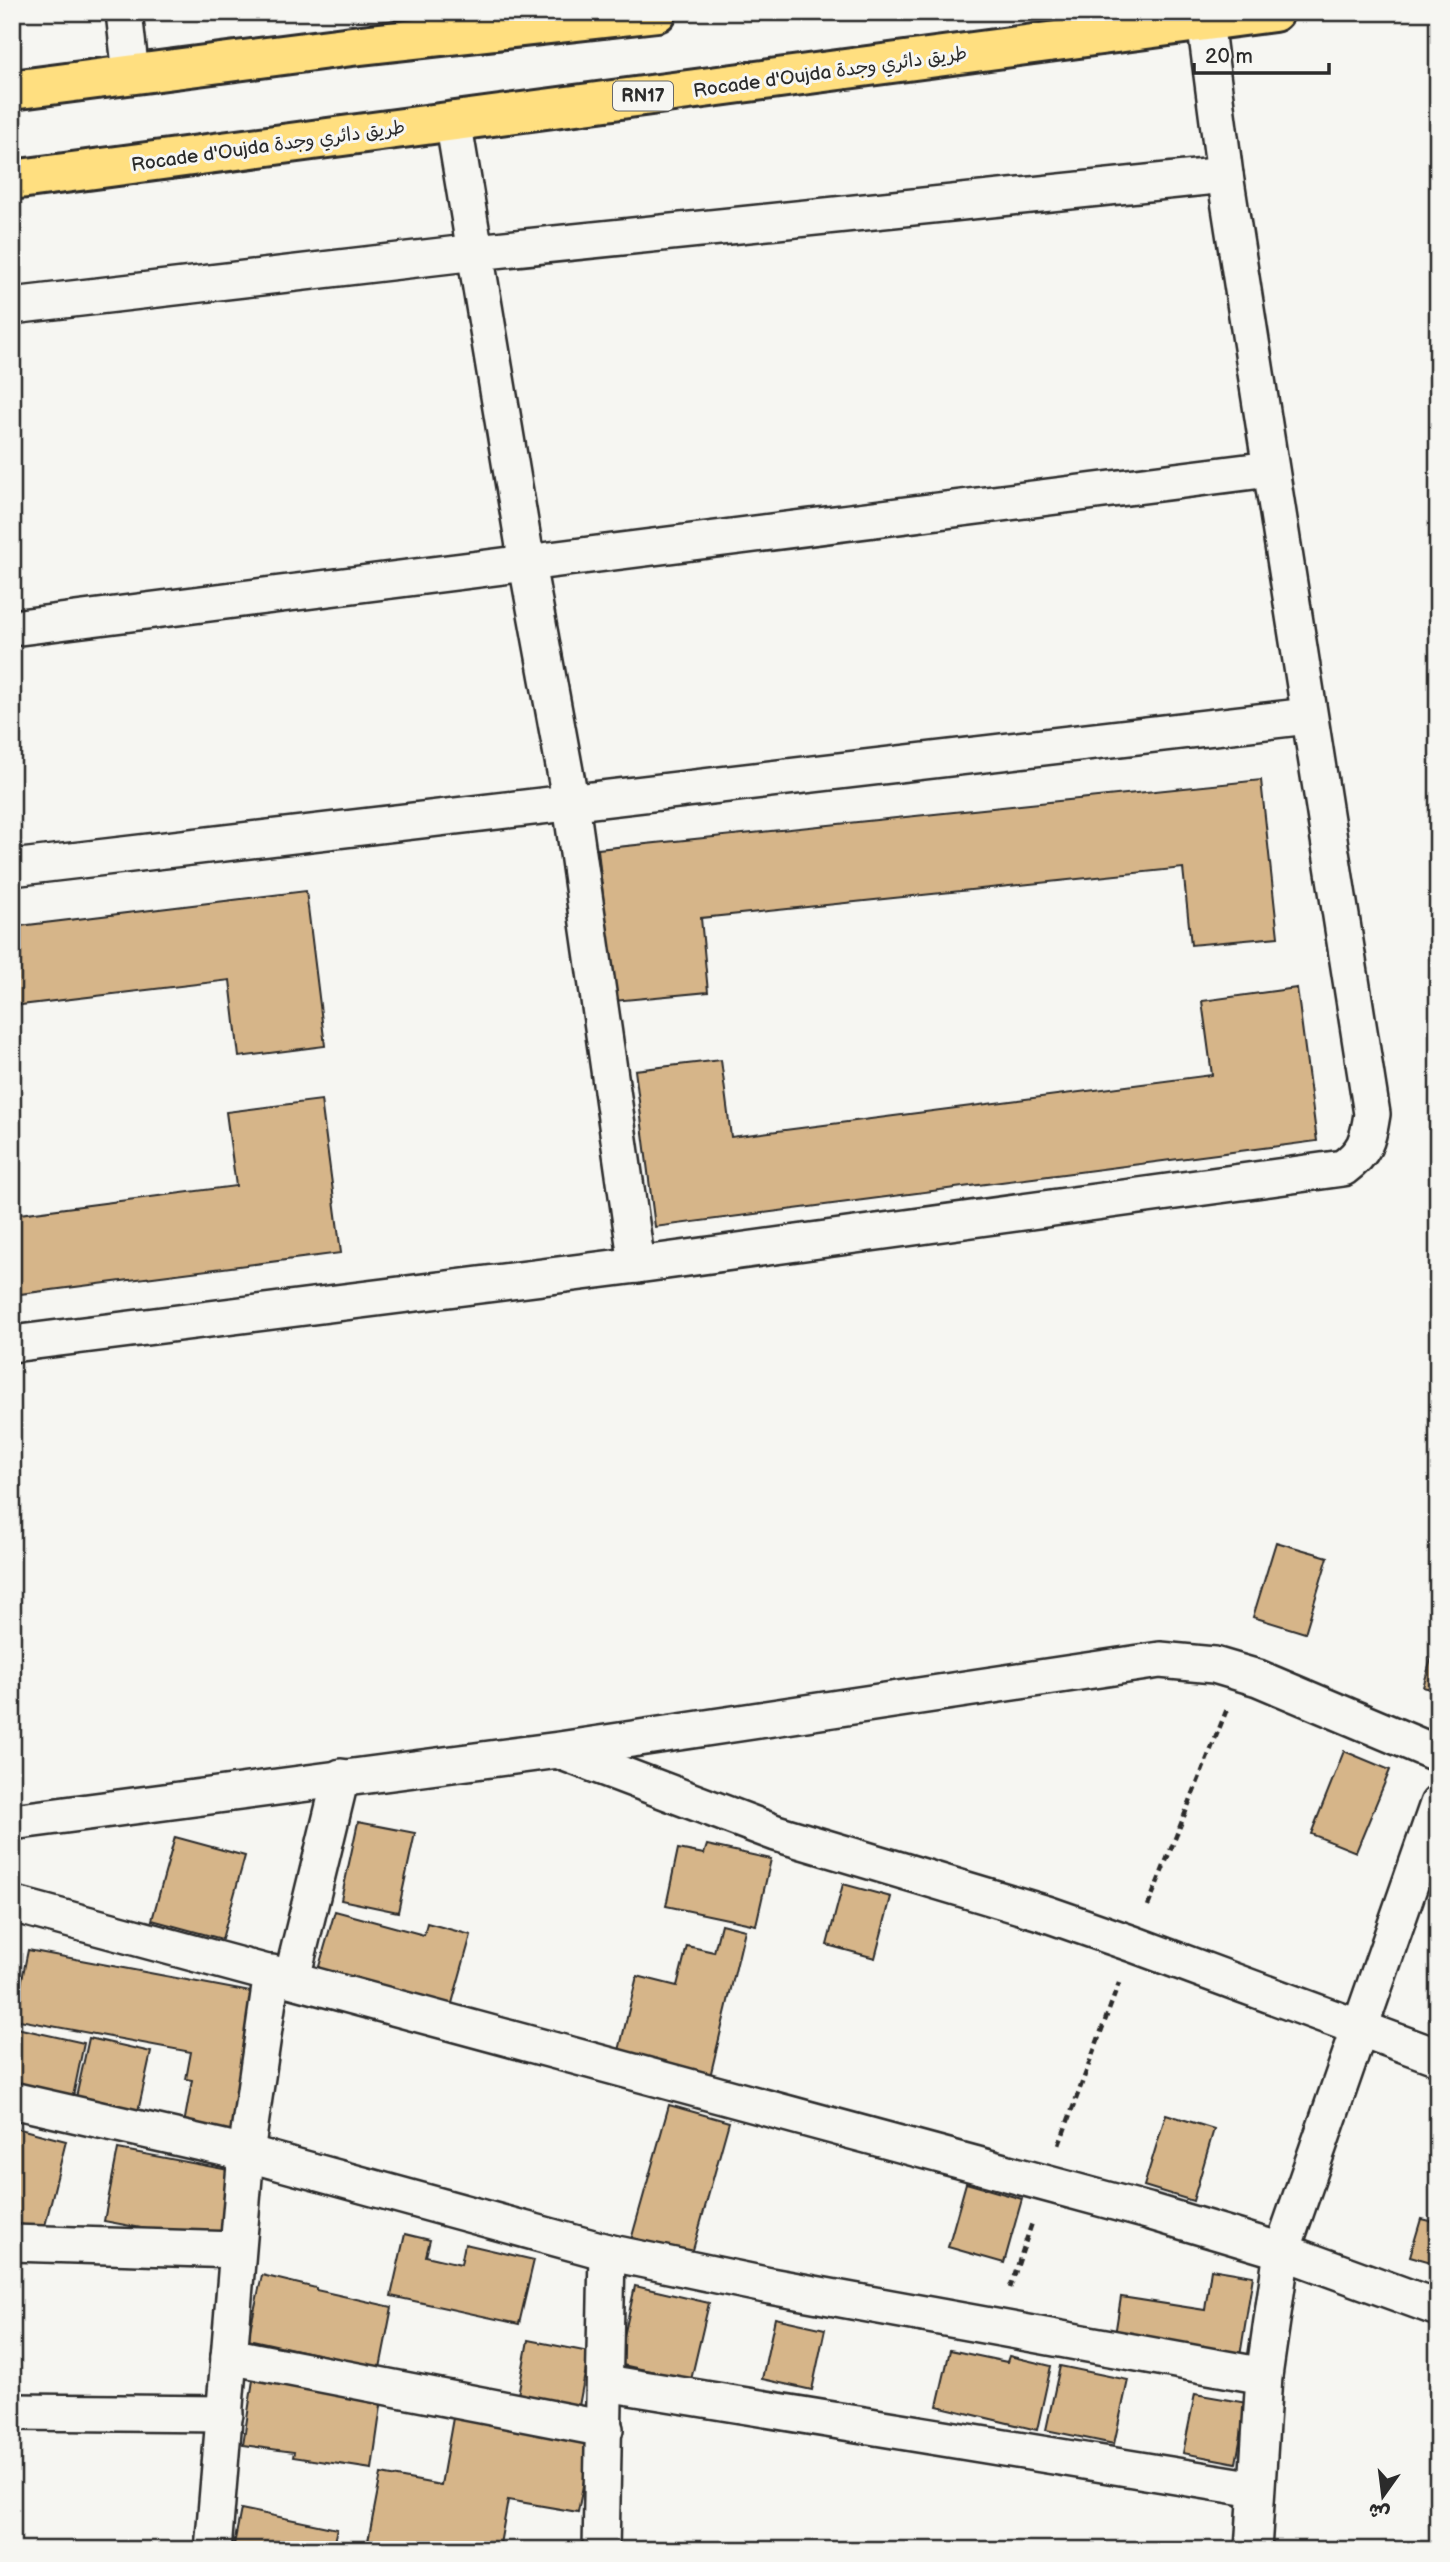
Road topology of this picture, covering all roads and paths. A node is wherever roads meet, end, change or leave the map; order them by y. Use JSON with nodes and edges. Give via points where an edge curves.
{"nodes":[{"id":1,"x":124,"y":12,"type":"edge"},
{"id":2,"x":657,"y":12,"type":"edge"},
{"id":3,"x":1273,"y":12,"type":"edge"},
{"id":4,"x":1205,"y":21,"type":"junction"},
{"id":5,"x":131,"y":75,"type":"junction"},
{"id":6,"x":12,"y":90,"type":"edge"},
{"id":7,"x":453,"y":120,"type":"junction"},
{"id":8,"x":1225,"y":175,"type":"junction"},
{"id":9,"x":12,"y":180,"type":"edge"},
{"id":10,"x":476,"y":252,"type":"junction"},
{"id":11,"x":12,"y":306,"type":"edge"},
{"id":12,"x":1270,"y":469,"type":"junction"},
{"id":13,"x":527,"y":564,"type":"junction"},
{"id":14,"x":12,"y":628,"type":"edge"},
{"id":15,"x":1308,"y":716,"type":"junction"},
{"id":16,"x":571,"y":804,"type":"junction"},
{"id":17,"x":12,"y":868,"type":"edge"},
{"id":18,"x":636,"y":1265,"type":"junction"},
{"id":19,"x":12,"y":1344,"type":"edge"},
{"id":20,"x":1241,"y":1673,"type":"junction"},
{"id":21,"x":559,"y":1750,"type":"junction"},
{"id":22,"x":1438,"y":1754,"type":"edge"},
{"id":23,"x":341,"y":1777,"type":"junction"},
{"id":24,"x":1438,"y":1804,"type":"edge"},
{"id":25,"x":12,"y":1822,"type":"edge"},
{"id":26,"x":12,"y":1903,"type":"edge"},
{"id":27,"x":1133,"y":1944,"type":"junction"},
{"id":28,"x":282,"y":1976,"type":"junction"},
{"id":29,"x":1359,"y":2026,"type":"junction"},
{"id":30,"x":1438,"y":2057,"type":"edge"},
{"id":31,"x":12,"y":2100,"type":"edge"},
{"id":32,"x":246,"y":2153,"type":"junction"},
{"id":33,"x":1046,"y":2183,"type":"junction"},
{"id":34,"x":12,"y":2243,"type":"edge"},
{"id":35,"x":237,"y":2250,"type":"junction"},
{"id":36,"x":1282,"y":2251,"type":"junction"},
{"id":37,"x":607,"y":2252,"type":"junction"},
{"id":38,"x":1438,"y":2308,"type":"edge"},
{"id":39,"x":996,"y":2328,"type":"junction"},
{"id":40,"x":229,"y":2356,"type":"junction"},
{"id":41,"x":1264,"y":2376,"type":"junction"},
{"id":42,"x":606,"y":2383,"type":"junction"},
{"id":43,"x":12,"y":2412,"type":"edge"},
{"id":44,"x":225,"y":2414,"type":"junction"},
{"id":45,"x":605,"y":2429,"type":"junction"},
{"id":46,"x":1256,"y":2489,"type":"junction"},
{"id":47,"x":213,"y":2550,"type":"edge"},
{"id":48,"x":601,"y":2550,"type":"edge"},
{"id":49,"x":1253,"y":2550,"type":"edge"}],
"edges":[{"from":1,"to":5,"type":"street"},
{"from":2,"to":5,"type":"highway"},
{"from":3,"to":4,"type":"highway","name":"Rocade d'Oujda طريق دائري وجدة","number":"RN17"},
{"from":4,"to":7,"type":"highway","name":"Rocade d'Oujda طريق دائري وجدة","number":"RN17"},
{"from":4,"to":8,"type":"street"},
{"from":5,"to":6,"type":"highway"},
{"from":7,"to":9,"type":"highway","name":"Rocade d'Oujda طريق دائري وجدة","number":"RN17"},
{"from":7,"to":10,"type":"street"},
{"from":8,"to":10,"type":"street"},
{"from":8,"to":12,"type":"street"},
{"from":10,"to":11,"type":"street"},
{"from":10,"to":13,"type":"street"},
{"from":12,"to":13,"type":"street"},
{"from":12,"to":15,"type":"street"},
{"from":13,"to":14,"type":"street"},
{"from":13,"to":16,"type":"street"},
{"from":15,"to":16,"type":"street"},
{"from":15,"to":18,"type":"street","via":[[1372,1114],[1369,1137],[1359,1156],[1343,1168]]},
{"from":16,"to":17,"type":"street"},
{"from":16,"to":18,"type":"street"},
{"from":18,"to":19,"type":"street"},
{"from":20,"to":21,"type":"street","via":[[1214,1665],[1160,1660]]},
{"from":20,"to":22,"type":"street"},
{"from":20,"to":27,"type":"path"},
{"from":21,"to":23,"type":"street"},
{"from":21,"to":27,"type":"street","via":[[776,1833]]},
{"from":23,"to":25,"type":"street"},
{"from":23,"to":28,"type":"street"},
{"from":24,"to":29,"type":"street"},
{"from":26,"to":28,"type":"street"},
{"from":27,"to":29,"type":"street"},
{"from":27,"to":33,"type":"path"},
{"from":28,"to":32,"type":"street"},
{"from":28,"to":33,"type":"street"},
{"from":29,"to":30,"type":"street"},
{"from":29,"to":36,"type":"street"},
{"from":31,"to":32,"type":"street"},
{"from":32,"to":35,"type":"street"},
{"from":32,"to":37,"type":"street"},
{"from":33,"to":36,"type":"street"},
{"from":33,"to":39,"type":"path"},
{"from":34,"to":35,"type":"street"},
{"from":35,"to":40,"type":"street"},
{"from":36,"to":38,"type":"street"},
{"from":36,"to":41,"type":"street"},
{"from":37,"to":39,"type":"street"},
{"from":37,"to":42,"type":"street"},
{"from":39,"to":41,"type":"street"},
{"from":40,"to":44,"type":"street"},
{"from":40,"to":45,"type":"street"},
{"from":41,"to":46,"type":"street"},
{"from":42,"to":45,"type":"street"},
{"from":42,"to":46,"type":"street"},
{"from":43,"to":44,"type":"street"},
{"from":44,"to":47,"type":"street"},
{"from":45,"to":48,"type":"street"},
{"from":46,"to":49,"type":"street"}]}
